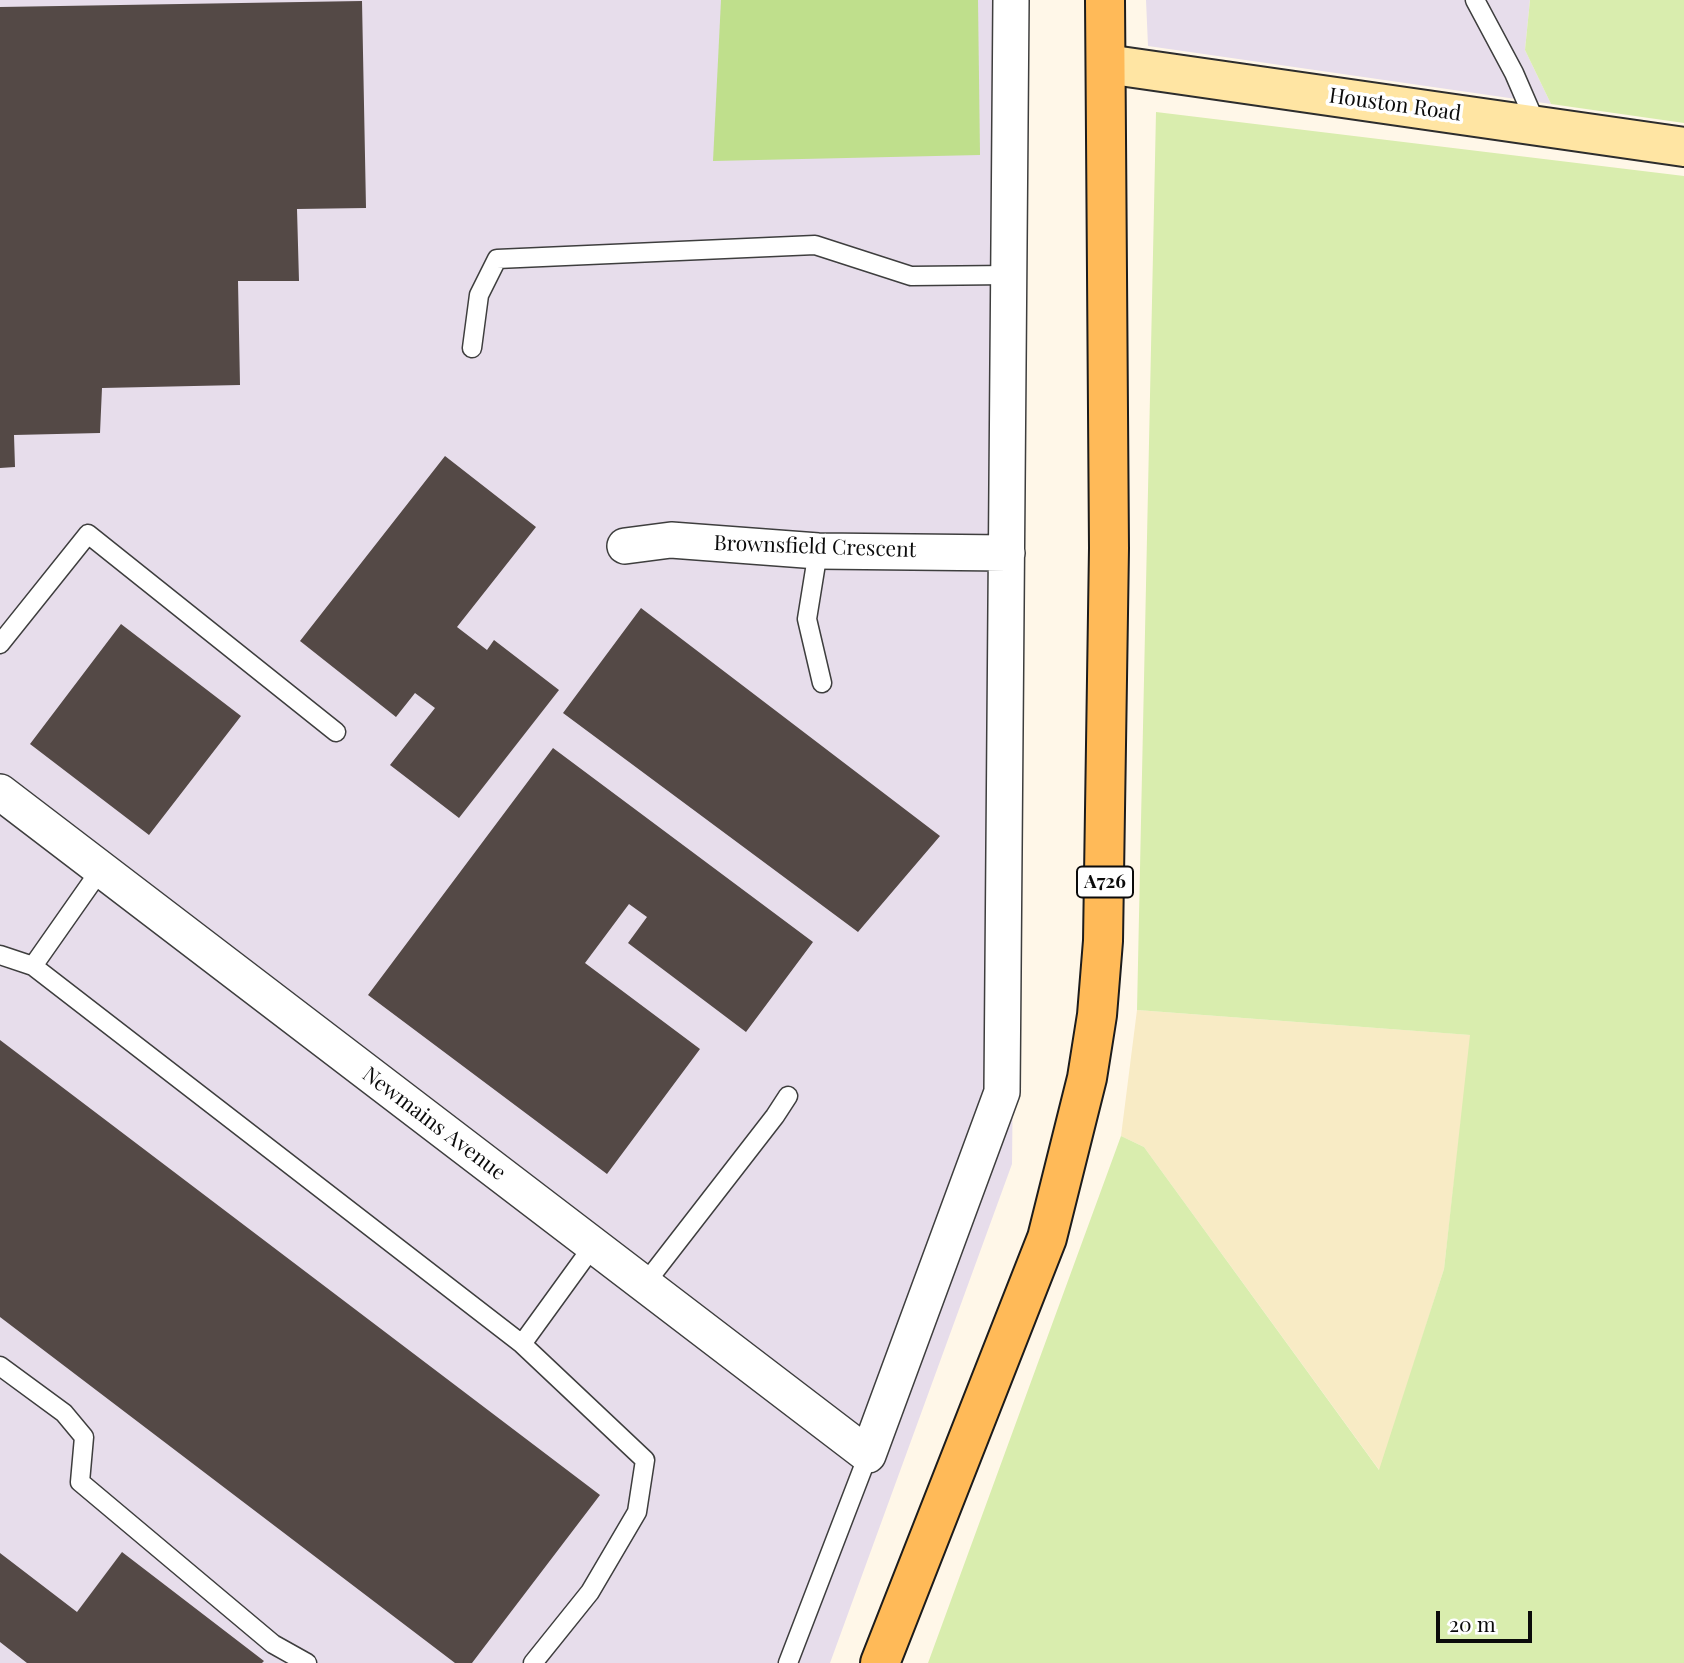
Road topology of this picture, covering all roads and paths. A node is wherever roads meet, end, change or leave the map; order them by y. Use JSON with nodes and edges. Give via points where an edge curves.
{"nodes":[{"id":1,"x":1011,"y":0,"type":"edge"},
{"id":2,"x":1105,"y":0,"type":"edge"},
{"id":3,"x":1475,"y":0,"type":"edge"},
{"id":4,"x":1106,"y":64,"type":"junction"},
{"id":5,"x":1537,"y":126,"type":"junction"},
{"id":6,"x":1684,"y":147,"type":"edge"},
{"id":7,"x":1009,"y":275,"type":"junction"},
{"id":8,"x":472,"y":348,"type":"dead end"},
{"id":9,"x":625,"y":546,"type":"dead end"},
{"id":10,"x":818,"y":551,"type":"junction"},
{"id":11,"x":1007,"y":553,"type":"junction"},
{"id":12,"x":0,"y":643,"type":"edge"},
{"id":13,"x":822,"y":683,"type":"dead end"},
{"id":14,"x":336,"y":732,"type":"dead end"},
{"id":15,"x":0,"y":792,"type":"edge"},
{"id":16,"x":101,"y":869,"type":"junction"},
{"id":17,"x":0,"y":955,"type":"edge"},
{"id":18,"x":33,"y":966,"type":"junction"},
{"id":19,"x":788,"y":1096,"type":"dead end"},
{"id":20,"x":593,"y":1246,"type":"junction"},
{"id":21,"x":645,"y":1285,"type":"junction"},
{"id":22,"x":522,"y":1343,"type":"junction"},
{"id":23,"x":0,"y":1366,"type":"edge"},
{"id":24,"x":868,"y":1455,"type":"junction"},
{"id":25,"x":306,"y":1663,"type":"edge"},
{"id":26,"x":533,"y":1663,"type":"edge"},
{"id":27,"x":788,"y":1663,"type":"edge"},
{"id":28,"x":880,"y":1663,"type":"edge"}],
"edges":[{"from":1,"to":7,"type":"street"},
{"from":2,"to":4,"type":"main road","number":"A726"},
{"from":3,"to":5,"type":"lane"},
{"from":4,"to":5,"type":"main road","name":"Houston Road"},
{"from":4,"to":28,"type":"main road","number":"A726","via":[[1109,589],[1103,941],[1097,1015],[1087,1078],[1047,1238]]},
{"from":5,"to":6,"type":"main road","name":"Houston Road"},
{"from":7,"to":8,"type":"lane","via":[[911,276],[815,245],[497,259],[479,295]]},
{"from":7,"to":11,"type":"street"},
{"from":9,"to":10,"type":"street","name":"Brownsfield Crescent","via":[[671,540]]},
{"from":10,"to":11,"type":"street","name":"Brownsfield Crescent"},
{"from":10,"to":13,"type":"lane","via":[[807,619]]},
{"from":11,"to":24,"type":"street","via":[[1002,1092]]},
{"from":12,"to":14,"type":"lane","via":[[88,534]]},
{"from":15,"to":16,"type":"street","name":"Newmains Avenue"},
{"from":16,"to":18,"type":"lane"},
{"from":16,"to":20,"type":"street","name":"Newmains Avenue"},
{"from":17,"to":18,"type":"lane"},
{"from":18,"to":22,"type":"lane"},
{"from":19,"to":21,"type":"lane"},
{"from":20,"to":21,"type":"street","name":"Newmains Avenue"},
{"from":20,"to":22,"type":"lane"},
{"from":21,"to":24,"type":"street","name":"Newmains Avenue"},
{"from":22,"to":26,"type":"lane","via":[[645,1460],[637,1512],[590,1592]]},
{"from":23,"to":25,"type":"lane","via":[[64,1413],[84,1437],[80,1482],[273,1644]]},
{"from":24,"to":27,"type":"lane"}]}
